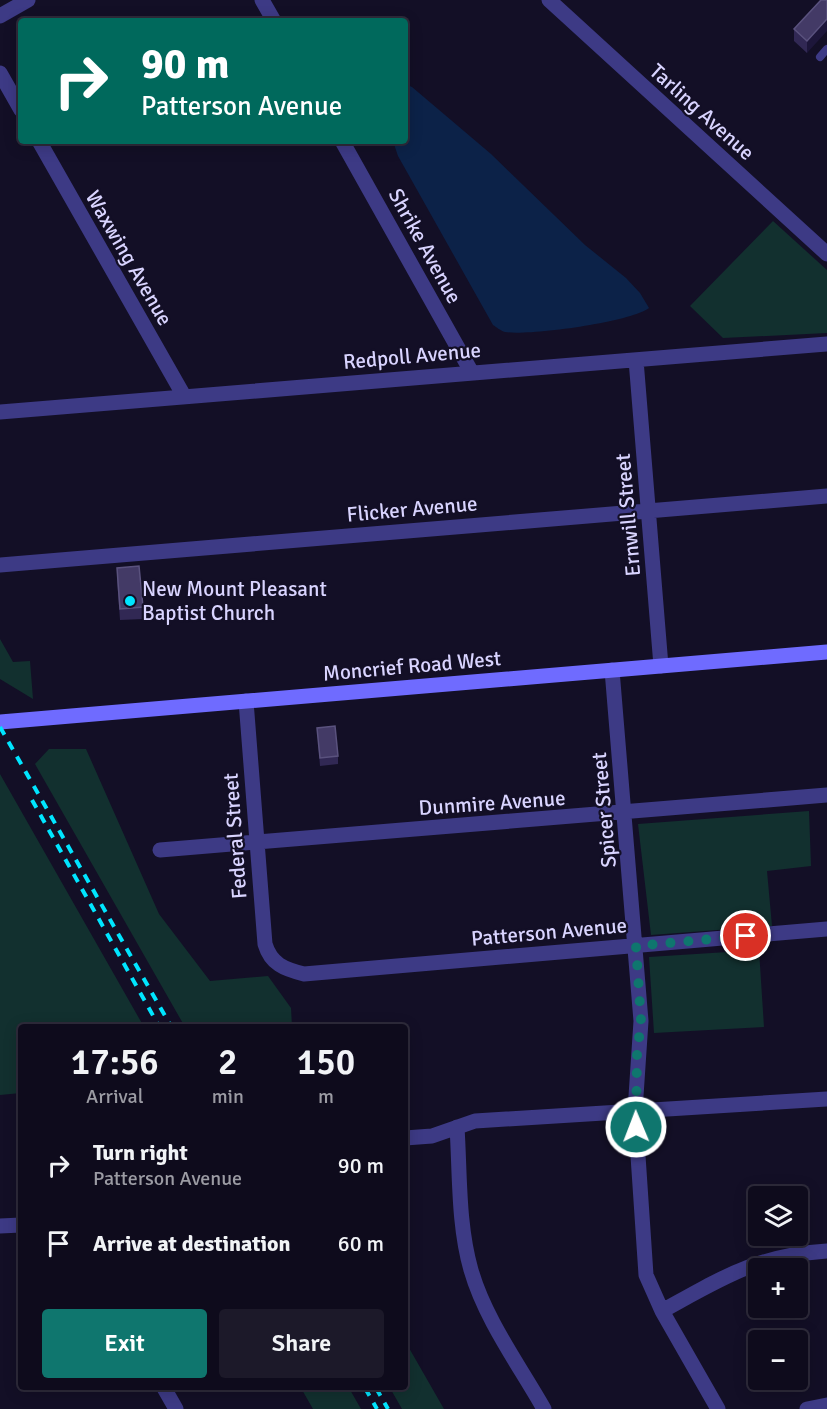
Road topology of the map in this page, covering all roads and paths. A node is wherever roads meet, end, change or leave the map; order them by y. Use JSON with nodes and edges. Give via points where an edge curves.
{"nodes":[{"id":1,"x":28,"y":0,"type":"edge"},
{"id":2,"x":262,"y":0,"type":"edge"},
{"id":3,"x":549,"y":0,"type":"edge"},
{"id":4,"x":0,"y":16,"type":"edge"},
{"id":5,"x":272,"y":18,"type":"edge"},
{"id":6,"x":827,"y":49,"type":"edge"},
{"id":7,"x":820,"y":57,"type":"dead end"},
{"id":8,"x":0,"y":73,"type":"edge"},
{"id":9,"x":18,"y":105,"type":"edge"},
{"id":10,"x":41,"y":144,"type":"edge"},
{"id":11,"x":344,"y":144,"type":"edge"},
{"id":12,"x":827,"y":254,"type":"edge"},
{"id":13,"x":827,"y":344,"type":"edge"},
{"id":14,"x":636,"y":360,"type":"junction"},
{"id":15,"x":472,"y":372,"type":"junction"},
{"id":16,"x":184,"y":396,"type":"junction"},
{"id":17,"x":0,"y":412,"type":"edge"},
{"id":18,"x":827,"y":496,"type":"edge"},
{"id":19,"x":648,"y":511,"type":"junction"},
{"id":20,"x":0,"y":565,"type":"edge"},
{"id":21,"x":827,"y":652,"type":"edge"},
{"id":22,"x":661,"y":666,"type":"junction"},
{"id":23,"x":612,"y":670,"type":"junction"},
{"id":24,"x":246,"y":701,"type":"junction"},
{"id":25,"x":0,"y":723,"type":"edge"},
{"id":26,"x":827,"y":795,"type":"edge"},
{"id":27,"x":625,"y":813,"type":"junction"},
{"id":28,"x":256,"y":842,"type":"junction"},
{"id":29,"x":160,"y":850,"type":"dead end"},
{"id":30,"x":827,"y":929,"type":"edge"},
{"id":31,"x":636,"y":946,"type":"junction"},
{"id":32,"x":276,"y":964,"type":"joint"},
{"id":33,"x":827,"y":1099,"type":"edge"},
{"id":34,"x":635,"y":1111,"type":"junction"},
{"id":35,"x":457,"y":1127,"type":"junction"},
{"id":36,"x":408,"y":1138,"type":"edge"},
{"id":37,"x":18,"y":1225,"type":"edge"},
{"id":38,"x":0,"y":1226,"type":"edge"},
{"id":39,"x":827,"y":1251,"type":"edge"},
{"id":40,"x":662,"y":1311,"type":"junction"},
{"id":41,"x":165,"y":1390,"type":"edge"},
{"id":42,"x":827,"y":1405,"type":"edge"},
{"id":43,"x":176,"y":1409,"type":"edge"},
{"id":44,"x":544,"y":1409,"type":"edge"},
{"id":45,"x":718,"y":1409,"type":"edge"},
{"id":46,"x":807,"y":1409,"type":"edge"}],
"edges":[{"from":1,"to":4,"type":"street"},
{"from":2,"to":5,"type":"street"},
{"from":3,"to":12,"type":"street","name":"Tarling Avenue"},
{"from":6,"to":7,"type":"lane"},
{"from":8,"to":9,"type":"street"},
{"from":10,"to":16,"type":"street","name":"Waxwing Avenue"},
{"from":11,"to":15,"type":"street","name":"Shrike Avenue"},
{"from":13,"to":14,"type":"street","name":"Redpoll Avenue"},
{"from":14,"to":15,"type":"street","name":"Redpoll Avenue"},
{"from":14,"to":19,"type":"street","name":"Ernwill Street"},
{"from":15,"to":16,"type":"street","name":"Redpoll Avenue"},
{"from":16,"to":17,"type":"street","name":"Redpoll Avenue"},
{"from":18,"to":19,"type":"street","name":"Flicker Avenue"},
{"from":19,"to":20,"type":"street","name":"Flicker Avenue"},
{"from":19,"to":22,"type":"street","name":"Ernwill Street"},
{"from":21,"to":22,"type":"street","name":"Moncrief Road West"},
{"from":22,"to":23,"type":"street","name":"Moncrief Road West"},
{"from":23,"to":24,"type":"street","name":"Moncrief Road West"},
{"from":23,"to":27,"type":"street","name":"Spicer Street"},
{"from":24,"to":25,"type":"street","name":"Moncrief Road West"},
{"from":24,"to":28,"type":"street","name":"Federal Street"},
{"from":26,"to":27,"type":"street","name":"Dunmire Avenue"},
{"from":27,"to":28,"type":"street","name":"Dunmire Avenue"},
{"from":27,"to":31,"type":"street","name":"Spicer Street"},
{"from":28,"to":29,"type":"street","name":"Dunmire Avenue"},
{"from":28,"to":32,"type":"street","name":"Federal Street","via":[[265,944]]},
{"from":30,"to":31,"type":"street","name":"Patterson Avenue"},
{"from":31,"to":32,"type":"street","name":"Patterson Avenue","via":[[304,974]]},
{"from":31,"to":34,"type":"street","name":"Spicer Street","via":[[641,1021]]},
{"from":33,"to":34,"type":"street"},
{"from":34,"to":35,"type":"street","via":[[475,1121]]},
{"from":34,"to":40,"type":"street","name":"Spicer Street","via":[[646,1275]]},
{"from":35,"to":36,"type":"street","via":[[432,1136]]},
{"from":35,"to":44,"type":"street","via":[[471,1269],[488,1310]]},
{"from":37,"to":38,"type":"street"},
{"from":39,"to":40,"type":"street","via":[[752,1263]]},
{"from":40,"to":45,"type":"street","name":"Spicer Street"},
{"from":41,"to":43,"type":"street"},
{"from":42,"to":46,"type":"street"}]}
